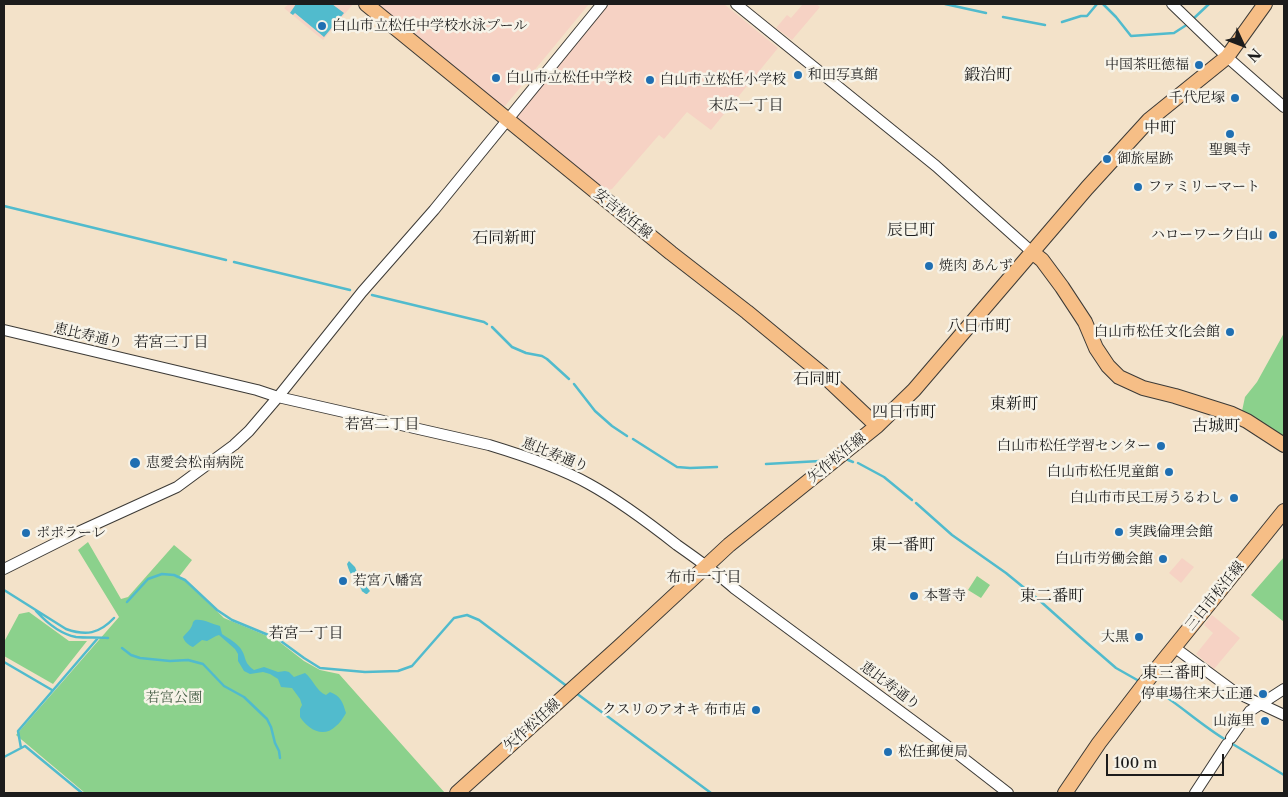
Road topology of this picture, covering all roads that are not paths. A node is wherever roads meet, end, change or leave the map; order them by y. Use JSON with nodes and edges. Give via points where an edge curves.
{"nodes":[{"id":1,"x":366,"y":4,"type":"edge"},
{"id":2,"x":602,"y":4,"type":"edge"},
{"id":3,"x":736,"y":4,"type":"edge"},
{"id":4,"x":1172,"y":4,"type":"edge"},
{"id":5,"x":1265,"y":4,"type":"edge"},
{"id":6,"x":1227,"y":57,"type":"junction"},
{"id":7,"x":1284,"y":107,"type":"edge"},
{"id":8,"x":508,"y":120,"type":"junction"},
{"id":9,"x":1032,"y":252,"type":"junction"},
{"id":10,"x":4,"y":330,"type":"edge"},
{"id":11,"x":278,"y":397,"type":"junction"},
{"id":12,"x":877,"y":426,"type":"junction"},
{"id":13,"x":1284,"y":445,"type":"edge"},
{"id":14,"x":1284,"y":511,"type":"edge"},
{"id":15,"x":706,"y":566,"type":"junction"},
{"id":16,"x":4,"y":568,"type":"edge"},
{"id":17,"x":1174,"y":647,"type":"junction"},
{"id":18,"x":1284,"y":689,"type":"edge"},
{"id":19,"x":1262,"y":704,"type":"junction"},
{"id":20,"x":1284,"y":715,"type":"edge"},
{"id":21,"x":457,"y":793,"type":"edge"},
{"id":22,"x":1008,"y":793,"type":"edge"},
{"id":23,"x":1066,"y":793,"type":"edge"},
{"id":24,"x":1195,"y":793,"type":"edge"}],
"edges":[{"from":1,"to":8,"type":"main road","name":"安吉松任線"},
{"from":2,"to":8,"type":"street"},
{"from":3,"to":9,"type":"street","via":[[936,166]]},
{"from":4,"to":6,"type":"street"},
{"from":5,"to":6,"type":"main road","name":"矢作松任線"},
{"from":6,"to":7,"type":"street"},
{"from":6,"to":9,"type":"main road","name":"矢作松任線","via":[[1149,120]]},
{"from":8,"to":11,"type":"street"},
{"from":8,"to":12,"type":"main road","name":"安吉松任線","via":[[822,374]]},
{"from":9,"to":12,"type":"main road","name":"矢作松任線","via":[[914,390]]},
{"from":9,"to":13,"type":"main road","via":[[1062,287],[1085,322],[1096,348],[1119,377],[1143,388],[1247,420]]},
{"from":10,"to":11,"type":"street","name":"恵比寿通り"},
{"from":11,"to":15,"type":"street","name":"恵比寿通り","via":[[516,453],[588,483]]},
{"from":11,"to":16,"type":"street","via":[[234,445],[177,487]]},
{"from":12,"to":15,"type":"main road","name":"矢作松任線"},
{"from":14,"to":17,"type":"main road","name":"三日市松任線"},
{"from":15,"to":21,"type":"main road","name":"矢作松任線"},
{"from":15,"to":22,"type":"street","name":"恵比寿通り"},
{"from":17,"to":19,"type":"street","via":[[1236,692]]},
{"from":17,"to":23,"type":"main road","name":"三日市松任線","via":[[1099,743]]},
{"from":18,"to":19,"type":"street"},
{"from":19,"to":20,"type":"street"},
{"from":19,"to":24,"type":"street","via":[[1250,712],[1237,728]]}]}
